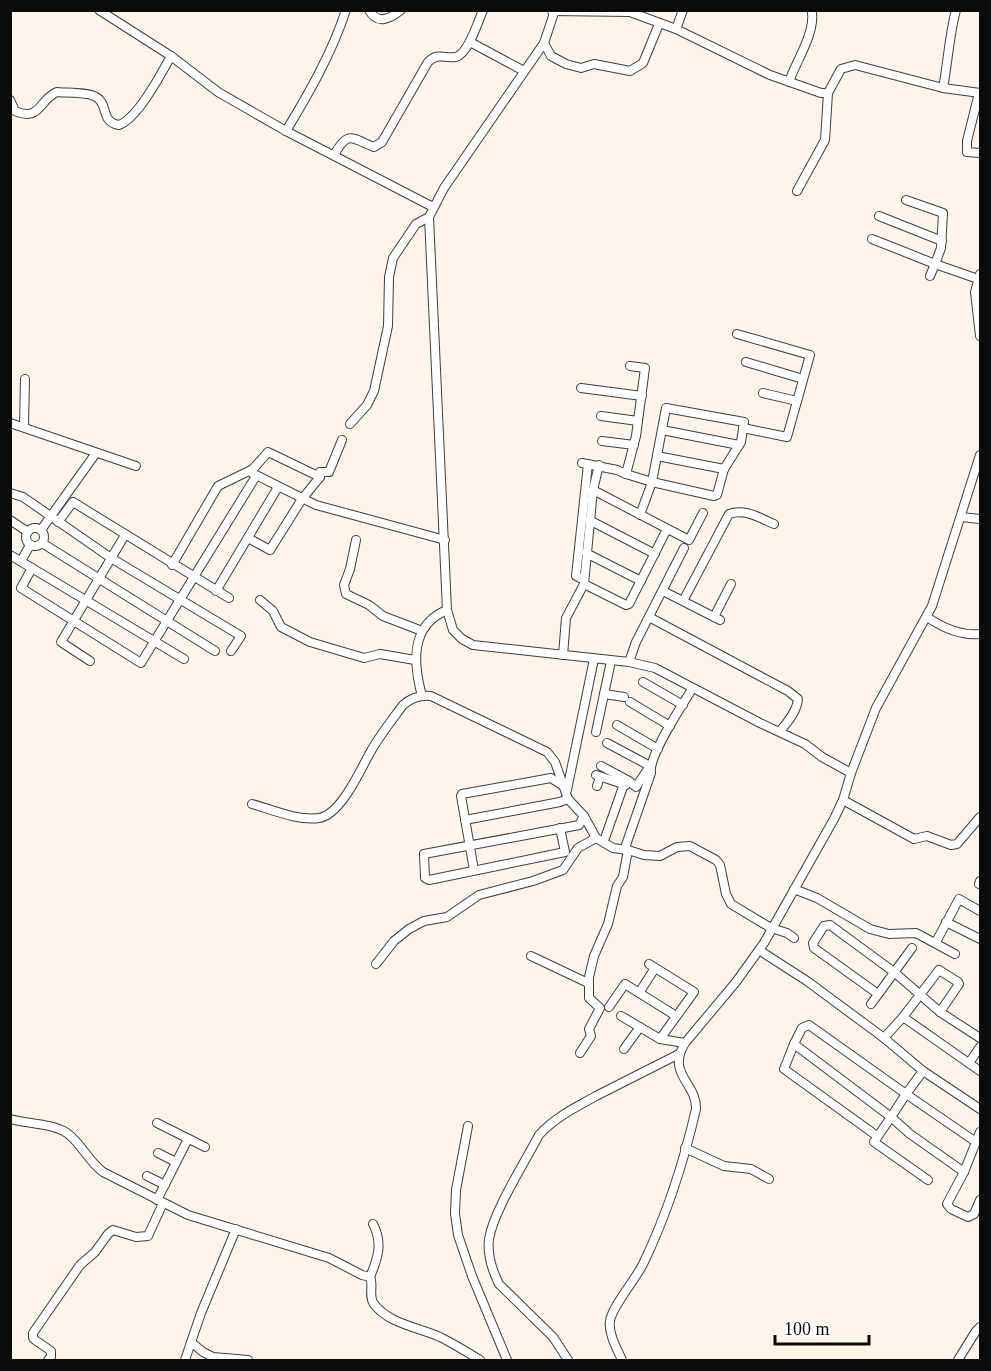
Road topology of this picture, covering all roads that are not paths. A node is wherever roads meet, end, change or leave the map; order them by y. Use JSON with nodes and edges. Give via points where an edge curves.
{"nodes":[{"id":1,"x":99,"y":10,"type":"edge"},
{"id":2,"x":346,"y":10,"type":"edge"},
{"id":3,"x":369,"y":10,"type":"edge"},
{"id":4,"x":401,"y":10,"type":"edge"},
{"id":5,"x":483,"y":10,"type":"edge"},
{"id":6,"x":682,"y":10,"type":"edge"},
{"id":7,"x":956,"y":10,"type":"edge"},
{"id":8,"x":554,"y":11,"type":"edge"},
{"id":9,"x":812,"y":12,"type":"dead end"},
{"id":10,"x":659,"y":24,"type":"junction"},
{"id":11,"x":676,"y":29,"type":"junction"},
{"id":12,"x":470,"y":42,"type":"junction"},
{"id":13,"x":544,"y":43,"type":"junction"},
{"id":14,"x":171,"y":56,"type":"junction"},
{"id":15,"x":524,"y":71,"type":"junction"},
{"id":16,"x":789,"y":82,"type":"junction"},
{"id":17,"x":943,"y":88,"type":"junction"},
{"id":18,"x":828,"y":93,"type":"junction"},
{"id":19,"x":980,"y":93,"type":"edge"},
{"id":20,"x":10,"y":100,"type":"edge"},
{"id":21,"x":286,"y":131,"type":"junction"},
{"id":22,"x":981,"y":153,"type":"edge"},
{"id":23,"x":334,"y":155,"type":"junction"},
{"id":24,"x":797,"y":191,"type":"dead end"},
{"id":25,"x":906,"y":200,"type":"dead end"},
{"id":26,"x":433,"y":207,"type":"junction"},
{"id":27,"x":879,"y":216,"type":"dead end"},
{"id":28,"x":429,"y":217,"type":"junction"},
{"id":29,"x":872,"y":239,"type":"dead end"},
{"id":30,"x":942,"y":241,"type":"junction"},
{"id":31,"x":935,"y":264,"type":"junction"},
{"id":32,"x":930,"y":276,"type":"dead end"},
{"id":33,"x":979,"y":276,"type":"edge"},
{"id":34,"x":978,"y":293,"type":"edge"},
{"id":35,"x":737,"y":334,"type":"dead end"},
{"id":36,"x":981,"y":336,"type":"edge"},
{"id":37,"x":746,"y":362,"type":"dead end"},
{"id":38,"x":630,"y":366,"type":"dead end"},
{"id":39,"x":25,"y":379,"type":"dead end"},
{"id":40,"x":803,"y":379,"type":"junction"},
{"id":41,"x":581,"y":388,"type":"dead end"},
{"id":42,"x":763,"y":393,"type":"dead end"},
{"id":43,"x":642,"y":396,"type":"junction"},
{"id":44,"x":797,"y":401,"type":"junction"},
{"id":45,"x":601,"y":416,"type":"dead end"},
{"id":46,"x":638,"y":421,"type":"junction"},
{"id":47,"x":10,"y":423,"type":"edge"},
{"id":48,"x":350,"y":424,"type":"dead end"},
{"id":49,"x":24,"y":427,"type":"junction"},
{"id":50,"x":743,"y":428,"type":"junction"},
{"id":51,"x":662,"y":430,"type":"junction"},
{"id":52,"x":342,"y":440,"type":"dead end"},
{"id":53,"x":602,"y":441,"type":"dead end"},
{"id":54,"x":634,"y":445,"type":"junction"},
{"id":55,"x":739,"y":445,"type":"junction"},
{"id":56,"x":96,"y":453,"type":"junction"},
{"id":57,"x":981,"y":455,"type":"edge"},
{"id":58,"x":657,"y":456,"type":"junction"},
{"id":59,"x":598,"y":465,"type":"junction"},
{"id":60,"x":136,"y":466,"type":"dead end"},
{"id":61,"x":724,"y":469,"type":"junction"},
{"id":62,"x":253,"y":474,"type":"junction"},
{"id":63,"x":626,"y":474,"type":"junction"},
{"id":64,"x":320,"y":477,"type":"junction"},
{"id":65,"x":652,"y":482,"type":"junction"},
{"id":66,"x":278,"y":487,"type":"junction"},
{"id":67,"x":593,"y":490,"type":"junction"},
{"id":68,"x":10,"y":493,"type":"edge"},
{"id":69,"x":302,"y":499,"type":"junction"},
{"id":70,"x":703,"y":513,"type":"dead end"},
{"id":71,"x":640,"y":515,"type":"junction"},
{"id":72,"x":50,"y":516,"type":"junction"},
{"id":73,"x":961,"y":517,"type":"junction"},
{"id":74,"x":981,"y":519,"type":"edge"},
{"id":75,"x":10,"y":520,"type":"edge"},
{"id":76,"x":589,"y":520,"type":"junction"},
{"id":77,"x":58,"y":522,"type":"junction"},
{"id":78,"x":774,"y":524,"type":"dead end"},
{"id":79,"x":667,"y":529,"type":"junction"},
{"id":80,"x":41,"y":530,"type":"junction"},
{"id":81,"x":27,"y":532,"type":"junction"},
{"id":82,"x":125,"y":535,"type":"junction"},
{"id":83,"x":248,"y":538,"type":"junction"},
{"id":84,"x":356,"y":540,"type":"dead end"},
{"id":85,"x":445,"y":540,"type":"junction"},
{"id":86,"x":42,"y":543,"type":"junction"},
{"id":87,"x":30,"y":545,"type":"junction"},
{"id":88,"x":684,"y":548,"type":"dead end"},
{"id":89,"x":586,"y":553,"type":"junction"},
{"id":90,"x":655,"y":554,"type":"junction"},
{"id":91,"x":10,"y":555,"type":"edge"},
{"id":92,"x":111,"y":558,"type":"junction"},
{"id":93,"x":21,"y":561,"type":"junction"},
{"id":94,"x":172,"y":565,"type":"junction"},
{"id":95,"x":32,"y":568,"type":"junction"},
{"id":96,"x":581,"y":569,"type":"junction"},
{"id":97,"x":99,"y":577,"type":"junction"},
{"id":98,"x":194,"y":578,"type":"junction"},
{"id":99,"x":641,"y":581,"type":"junction"},
{"id":100,"x":584,"y":582,"type":"junction"},
{"id":101,"x":731,"y":584,"type":"dead end"},
{"id":102,"x":216,"y":591,"type":"junction"},
{"id":103,"x":663,"y":591,"type":"junction"},
{"id":104,"x":229,"y":598,"type":"dead end"},
{"id":105,"x":86,"y":600,"type":"junction"},
{"id":106,"x":180,"y":600,"type":"junction"},
{"id":107,"x":260,"y":600,"type":"dead end"},
{"id":108,"x":683,"y":601,"type":"junction"},
{"id":109,"x":447,"y":610,"type":"junction"},
{"id":110,"x":649,"y":617,"type":"junction"},
{"id":111,"x":927,"y":617,"type":"junction"},
{"id":112,"x":73,"y":621,"type":"junction"},
{"id":113,"x":167,"y":621,"type":"junction"},
{"id":114,"x":422,"y":631,"type":"junction"},
{"id":115,"x":981,"y":634,"type":"edge"},
{"id":116,"x":154,"y":641,"type":"junction"},
{"id":117,"x":215,"y":651,"type":"dead end"},
{"id":118,"x":231,"y":651,"type":"dead end"},
{"id":119,"x":563,"y":655,"type":"junction"},
{"id":120,"x":184,"y":659,"type":"dead end"},
{"id":121,"x":594,"y":659,"type":"junction"},
{"id":122,"x":90,"y":660,"type":"dead end"},
{"id":123,"x":415,"y":660,"type":"junction"},
{"id":124,"x":611,"y":660,"type":"junction"},
{"id":125,"x":629,"y":662,"type":"junction"},
{"id":126,"x":643,"y":682,"type":"dead end"},
{"id":127,"x":692,"y":688,"type":"junction"},
{"id":128,"x":604,"y":694,"type":"junction"},
{"id":129,"x":422,"y":696,"type":"junction"},
{"id":130,"x":683,"y":705,"type":"junction"},
{"id":131,"x":616,"y":725,"type":"dead end"},
{"id":132,"x":670,"y":726,"type":"junction"},
{"id":133,"x":596,"y":732,"type":"dead end"},
{"id":134,"x":780,"y":732,"type":"junction"},
{"id":135,"x":607,"y":743,"type":"dead end"},
{"id":136,"x":658,"y":749,"type":"junction"},
{"id":137,"x":602,"y":766,"type":"dead end"},
{"id":138,"x":650,"y":766,"type":"junction"},
{"id":139,"x":851,"y":773,"type":"junction"},
{"id":140,"x":624,"y":784,"type":"junction"},
{"id":141,"x":597,"y":786,"type":"dead end"},
{"id":142,"x":636,"y":788,"type":"junction"},
{"id":143,"x":645,"y":790,"type":"junction"},
{"id":144,"x":566,"y":793,"type":"junction"},
{"id":145,"x":843,"y":800,"type":"junction"},
{"id":146,"x":252,"y":804,"type":"dead end"},
{"id":147,"x":584,"y":816,"type":"junction"},
{"id":148,"x":981,"y":817,"type":"edge"},
{"id":149,"x":465,"y":820,"type":"junction"},
{"id":150,"x":560,"y":828,"type":"junction"},
{"id":151,"x":596,"y":838,"type":"junction"},
{"id":152,"x":605,"y":838,"type":"dead end"},
{"id":153,"x":470,"y":845,"type":"junction"},
{"id":154,"x":627,"y":847,"type":"junction"},
{"id":155,"x":474,"y":870,"type":"junction"},
{"id":156,"x":794,"y":889,"type":"junction"},
{"id":157,"x":981,"y":911,"type":"edge"},
{"id":158,"x":946,"y":922,"type":"junction"},
{"id":159,"x":771,"y":928,"type":"junction"},
{"id":160,"x":794,"y":938,"type":"dead end"},
{"id":161,"x":980,"y":939,"type":"edge"},
{"id":162,"x":936,"y":942,"type":"junction"},
{"id":163,"x":912,"y":948,"type":"dead end"},
{"id":164,"x":759,"y":950,"type":"junction"},
{"id":165,"x":955,"y":954,"type":"dead end"},
{"id":166,"x":531,"y":956,"type":"dead end"},
{"id":167,"x":376,"y":964,"type":"dead end"},
{"id":168,"x":894,"y":972,"type":"junction"},
{"id":169,"x":588,"y":983,"type":"junction"},
{"id":170,"x":639,"y":993,"type":"junction"},
{"id":171,"x":878,"y":994,"type":"junction"},
{"id":172,"x":920,"y":995,"type":"junction"},
{"id":173,"x":871,"y":1004,"type":"dead end"},
{"id":174,"x":609,"y":1006,"type":"dead end"},
{"id":175,"x":940,"y":1012,"type":"junction"},
{"id":176,"x":621,"y":1016,"type":"dead end"},
{"id":177,"x":676,"y":1016,"type":"junction"},
{"id":178,"x":903,"y":1017,"type":"junction"},
{"id":179,"x":640,"y":1027,"type":"junction"},
{"id":180,"x":884,"y":1038,"type":"junction"},
{"id":181,"x":981,"y":1038,"type":"edge"},
{"id":182,"x":660,"y":1039,"type":"junction"},
{"id":183,"x":685,"y":1043,"type":"junction"},
{"id":184,"x":794,"y":1044,"type":"junction"},
{"id":185,"x":981,"y":1047,"type":"edge"},
{"id":186,"x":624,"y":1048,"type":"dead end"},
{"id":187,"x":580,"y":1053,"type":"dead end"},
{"id":188,"x":679,"y":1054,"type":"junction"},
{"id":189,"x":969,"y":1063,"type":"junction"},
{"id":190,"x":923,"y":1071,"type":"junction"},
{"id":191,"x":981,"y":1071,"type":"edge"},
{"id":192,"x":906,"y":1094,"type":"junction"},
{"id":193,"x":981,"y":1109,"type":"edge"},
{"id":194,"x":891,"y":1117,"type":"junction"},
{"id":195,"x":10,"y":1119,"type":"edge"},
{"id":196,"x":157,"y":1123,"type":"dead end"},
{"id":197,"x":468,"y":1126,"type":"dead end"},
{"id":198,"x":981,"y":1132,"type":"edge"},
{"id":199,"x":877,"y":1136,"type":"junction"},
{"id":200,"x":188,"y":1139,"type":"junction"},
{"id":201,"x":976,"y":1142,"type":"junction"},
{"id":202,"x":205,"y":1147,"type":"dead end"},
{"id":203,"x":685,"y":1148,"type":"junction"},
{"id":204,"x":158,"y":1153,"type":"dead end"},
{"id":205,"x":176,"y":1162,"type":"junction"},
{"id":206,"x":964,"y":1172,"type":"junction"},
{"id":207,"x":147,"y":1176,"type":"dead end"},
{"id":208,"x":769,"y":1179,"type":"dead end"},
{"id":209,"x":928,"y":1180,"type":"dead end"},
{"id":210,"x":165,"y":1185,"type":"junction"},
{"id":211,"x":981,"y":1200,"type":"edge"},
{"id":212,"x":160,"y":1202,"type":"junction"},
{"id":213,"x":373,"y":1224,"type":"dead end"},
{"id":214,"x":236,"y":1229,"type":"junction"},
{"id":215,"x":370,"y":1277,"type":"junction"},
{"id":216,"x":981,"y":1327,"type":"edge"},
{"id":217,"x":191,"y":1342,"type":"junction"},
{"id":218,"x":185,"y":1359,"type":"edge"},
{"id":219,"x":48,"y":1360,"type":"edge"},
{"id":220,"x":175,"y":1360,"type":"edge"},
{"id":221,"x":248,"y":1360,"type":"edge"},
{"id":222,"x":480,"y":1360,"type":"edge"},
{"id":223,"x":507,"y":1360,"type":"edge"},
{"id":224,"x":568,"y":1360,"type":"edge"},
{"id":225,"x":622,"y":1360,"type":"edge"},
{"id":226,"x":958,"y":1360,"type":"edge"}],
"edges":[{"from":1,"to":14,"type":"street"},
{"from":2,"to":21,"type":"street","via":[[308,95]]},
{"from":3,"to":4,"type":"street","via":[[382,20]]},
{"from":5,"to":12,"type":"street"},
{"from":6,"to":11,"type":"street"},
{"from":7,"to":17,"type":"street"},
{"from":8,"to":10,"type":"street","via":[[630,12]]},
{"from":8,"to":13,"type":"street"},
{"from":9,"to":16,"type":"street","via":[[812,28]]},
{"from":10,"to":11,"type":"street"},
{"from":10,"to":13,"type":"street","via":[[643,63],[630,71],[594,64],[581,68],[566,64],[550,56]]},
{"from":11,"to":16,"type":"street"},
{"from":12,"to":15,"type":"street"},
{"from":12,"to":23,"type":"street","via":[[457,57],[439,55],[428,62],[381,142],[374,147],[348,138]]},
{"from":13,"to":15,"type":"street"},
{"from":14,"to":20,"type":"street","via":[[130,119],[119,125],[108,120],[102,102],[93,95],[57,92],[28,114],[15,111]]},
{"from":14,"to":21,"type":"street","via":[[218,92]]},
{"from":15,"to":26,"type":"street"},
{"from":16,"to":18,"type":"street"},
{"from":17,"to":18,"type":"street","via":[[855,65],[841,69]]},
{"from":17,"to":19,"type":"street"},
{"from":18,"to":24,"type":"street","via":[[825,140]]},
{"from":19,"to":22,"type":"street","via":[[967,152]]},
{"from":21,"to":23,"type":"street"},
{"from":23,"to":26,"type":"street"},
{"from":25,"to":30,"type":"street","via":[[943,213]]},
{"from":26,"to":28,"type":"street"},
{"from":27,"to":30,"type":"street"},
{"from":28,"to":48,"type":"street","via":[[416,224],[393,258],[388,326],[374,391]]},
{"from":28,"to":85,"type":"street"},
{"from":29,"to":31,"type":"street"},
{"from":30,"to":31,"type":"street"},
{"from":31,"to":32,"type":"street"},
{"from":31,"to":33,"type":"street"},
{"from":33,"to":34,"type":"street"},
{"from":34,"to":36,"type":"street"},
{"from":35,"to":40,"type":"street","via":[[810,354]]},
{"from":37,"to":40,"type":"street"},
{"from":38,"to":43,"type":"street","via":[[645,368]]},
{"from":39,"to":49,"type":"street"},
{"from":40,"to":44,"type":"street"},
{"from":41,"to":43,"type":"street"},
{"from":42,"to":44,"type":"street"},
{"from":43,"to":46,"type":"street"},
{"from":44,"to":50,"type":"street","via":[[787,437]]},
{"from":45,"to":46,"type":"street"},
{"from":46,"to":54,"type":"street"},
{"from":47,"to":49,"type":"street"},
{"from":49,"to":56,"type":"street"},
{"from":50,"to":51,"type":"street","via":[[741,421],[667,407]]},
{"from":50,"to":55,"type":"street"},
{"from":51,"to":55,"type":"street"},
{"from":51,"to":58,"type":"street"},
{"from":52,"to":64,"type":"street","via":[[329,472],[320,472]]},
{"from":53,"to":54,"type":"street"},
{"from":54,"to":63,"type":"street"},
{"from":55,"to":61,"type":"street"},
{"from":56,"to":60,"type":"street"},
{"from":56,"to":72,"type":"street"},
{"from":57,"to":73,"type":"street"},
{"from":58,"to":61,"type":"street"},
{"from":58,"to":65,"type":"street"},
{"from":59,"to":63,"type":"street"},
{"from":59,"to":67,"type":"street"},
{"from":59,"to":96,"type":"street","via":[[585,463]]},
{"from":61,"to":65,"type":"street","via":[[715,496]]},
{"from":62,"to":64,"type":"street","via":[[268,452]]},
{"from":62,"to":66,"type":"street"},
{"from":62,"to":94,"type":"street","via":[[218,486]]},
{"from":62,"to":98,"type":"street"},
{"from":63,"to":65,"type":"street"},
{"from":64,"to":69,"type":"street"},
{"from":65,"to":71,"type":"street"},
{"from":66,"to":69,"type":"street"},
{"from":66,"to":83,"type":"street"},
{"from":67,"to":71,"type":"street"},
{"from":67,"to":76,"type":"street"},
{"from":68,"to":72,"type":"street","via":[[23,497]]},
{"from":69,"to":83,"type":"street","via":[[270,550]]},
{"from":69,"to":85,"type":"street"},
{"from":70,"to":79,"type":"street","via":[[689,540]]},
{"from":71,"to":79,"type":"street"},
{"from":72,"to":77,"type":"street"},
{"from":72,"to":80,"type":"street"},
{"from":73,"to":74,"type":"street"},
{"from":73,"to":111,"type":"street"},
{"from":75,"to":81,"type":"street"},
{"from":76,"to":89,"type":"street"},
{"from":76,"to":90,"type":"street"},
{"from":77,"to":82,"type":"street","via":[[73,502]]},
{"from":77,"to":92,"type":"street"},
{"from":78,"to":108,"type":"street","via":[[745,513],[729,514]]},
{"from":79,"to":90,"type":"street"},
{"from":80,"to":81,"type":"street","via":[[33,528]]},
{"from":80,"to":86,"type":"street"},
{"from":81,"to":87,"type":"street"},
{"from":82,"to":92,"type":"street"},
{"from":82,"to":94,"type":"street"},
{"from":83,"to":102,"type":"street"},
{"from":84,"to":114,"type":"street","via":[[343,590],[383,616]]},
{"from":85,"to":109,"type":"street"},
{"from":86,"to":87,"type":"street"},
{"from":86,"to":97,"type":"street"},
{"from":87,"to":93,"type":"street"},
{"from":88,"to":103,"type":"street"},
{"from":89,"to":96,"type":"street"},
{"from":89,"to":99,"type":"street"},
{"from":90,"to":99,"type":"street"},
{"from":91,"to":93,"type":"street"},
{"from":92,"to":97,"type":"street"},
{"from":92,"to":106,"type":"street"},
{"from":93,"to":95,"type":"street"},
{"from":94,"to":98,"type":"street"},
{"from":95,"to":105,"type":"street"},
{"from":95,"to":112,"type":"street","via":[[21,588]]},
{"from":96,"to":100,"type":"street"},
{"from":97,"to":105,"type":"street"},
{"from":97,"to":113,"type":"street"},
{"from":98,"to":102,"type":"street"},
{"from":98,"to":106,"type":"street"},
{"from":99,"to":100,"type":"street","via":[[629,604]]},
{"from":100,"to":119,"type":"street","via":[[566,618]]},
{"from":101,"to":108,"type":"street","via":[[717,618]]},
{"from":102,"to":104,"type":"street"},
{"from":103,"to":108,"type":"street"},
{"from":103,"to":110,"type":"street"},
{"from":105,"to":112,"type":"street"},
{"from":105,"to":116,"type":"street"},
{"from":106,"to":113,"type":"street"},
{"from":106,"to":118,"type":"street","via":[[241,636]]},
{"from":107,"to":123,"type":"street","via":[[273,611],[281,627],[310,642],[364,658],[380,654]]},
{"from":109,"to":114,"type":"street","via":[[437,614]]},
{"from":109,"to":119,"type":"street","via":[[453,630],[472,645]]},
{"from":110,"to":125,"type":"street"},
{"from":110,"to":134,"type":"street","via":[[798,699]]},
{"from":111,"to":115,"type":"street","via":[[952,631]]},
{"from":111,"to":139,"type":"street","via":[[876,708]]},
{"from":112,"to":116,"type":"street","via":[[141,663]]},
{"from":112,"to":122,"type":"street","via":[[61,642]]},
{"from":113,"to":116,"type":"street"},
{"from":113,"to":117,"type":"street"},
{"from":114,"to":123,"type":"street"},
{"from":116,"to":120,"type":"street"},
{"from":119,"to":121,"type":"street"},
{"from":121,"to":124,"type":"street"},
{"from":121,"to":144,"type":"street"},
{"from":123,"to":129,"type":"street"},
{"from":124,"to":125,"type":"street"},
{"from":124,"to":128,"type":"street"},
{"from":125,"to":127,"type":"street","via":[[655,668]]},
{"from":126,"to":130,"type":"street"},
{"from":127,"to":130,"type":"street"},
{"from":127,"to":134,"type":"street"},
{"from":128,"to":132,"type":"street","via":[[627,699]]},
{"from":128,"to":133,"type":"street"},
{"from":129,"to":144,"type":"street","via":[[431,696],[547,752],[555,762]]},
{"from":129,"to":146,"type":"street","via":[[403,705],[330,814],[301,818]]},
{"from":130,"to":132,"type":"street"},
{"from":131,"to":136,"type":"street"},
{"from":132,"to":136,"type":"street"},
{"from":134,"to":139,"type":"street"},
{"from":135,"to":138,"type":"street"},
{"from":136,"to":138,"type":"street"},
{"from":137,"to":142,"type":"street"},
{"from":138,"to":142,"type":"street"},
{"from":138,"to":143,"type":"street"},
{"from":139,"to":145,"type":"street"},
{"from":140,"to":141,"type":"street","via":[[598,776]]},
{"from":140,"to":142,"type":"street"},
{"from":140,"to":152,"type":"street"},
{"from":142,"to":143,"type":"street"},
{"from":143,"to":154,"type":"street"},
{"from":144,"to":147,"type":"street"},
{"from":144,"to":149,"type":"street","via":[[560,802]]},
{"from":144,"to":149,"type":"street","via":[[551,778],[462,794]]},
{"from":145,"to":148,"type":"street","via":[[914,839],[931,837],[951,845],[957,844]]},
{"from":145,"to":156,"type":"street"},
{"from":147,"to":150,"type":"street","via":[[579,825]]},
{"from":147,"to":151,"type":"street"},
{"from":149,"to":153,"type":"street"},
{"from":150,"to":153,"type":"street"},
{"from":150,"to":155,"type":"street","via":[[565,852]]},
{"from":151,"to":154,"type":"street","via":[[613,848]]},
{"from":151,"to":167,"type":"street","via":[[578,848],[563,870],[479,895],[447,917],[424,921],[409,929]]},
{"from":153,"to":155,"type":"street"},
{"from":153,"to":155,"type":"street","via":[[424,854],[425,878]]},
{"from":154,"to":159,"type":"street","via":[[644,855],[660,855],[682,845],[690,846],[716,860],[731,904]]},
{"from":154,"to":169,"type":"street","via":[[623,877]]},
{"from":156,"to":159,"type":"street"},
{"from":156,"to":162,"type":"street","via":[[870,929],[889,934],[916,933]]},
{"from":157,"to":158,"type":"street","via":[[959,899]]},
{"from":158,"to":161,"type":"street"},
{"from":158,"to":162,"type":"street"},
{"from":159,"to":160,"type":"street"},
{"from":159,"to":164,"type":"street"},
{"from":162,"to":165,"type":"street"},
{"from":163,"to":168,"type":"street"},
{"from":164,"to":180,"type":"street"},
{"from":164,"to":183,"type":"street"},
{"from":166,"to":169,"type":"street"},
{"from":168,"to":171,"type":"street"},
{"from":168,"to":171,"type":"street","via":[[830,925],[824,926],[814,948]]},
{"from":168,"to":172,"type":"street"},
{"from":169,"to":187,"type":"street","via":[[589,998],[600,1008],[589,1029],[591,1036]]},
{"from":170,"to":174,"type":"street","via":[[625,984]]},
{"from":170,"to":177,"type":"street"},
{"from":170,"to":177,"type":"street","via":[[652,966],[694,992]]},
{"from":171,"to":173,"type":"street"},
{"from":172,"to":175,"type":"street"},
{"from":172,"to":175,"type":"street","via":[[939,970],[958,982]]},
{"from":172,"to":178,"type":"street"},
{"from":175,"to":181,"type":"street"},
{"from":176,"to":179,"type":"street"},
{"from":177,"to":182,"type":"street"},
{"from":178,"to":180,"type":"street"},
{"from":178,"to":189,"type":"street"},
{"from":179,"to":182,"type":"street"},
{"from":179,"to":186,"type":"street"},
{"from":180,"to":190,"type":"street"},
{"from":182,"to":183,"type":"street"},
{"from":183,"to":188,"type":"street"},
{"from":184,"to":192,"type":"street","via":[[802,1028],[809,1025]]},
{"from":184,"to":194,"type":"street"},
{"from":184,"to":199,"type":"street","via":[[784,1069]]},
{"from":185,"to":189,"type":"street"},
{"from":188,"to":203,"type":"street","via":[[682,1076],[696,1104]]},
{"from":188,"to":224,"type":"street","via":[[549,1124],[539,1135],[492,1228],[489,1251],[499,1284],[553,1337]]},
{"from":189,"to":191,"type":"street"},
{"from":190,"to":192,"type":"street"},
{"from":190,"to":193,"type":"street"},
{"from":192,"to":194,"type":"street"},
{"from":192,"to":201,"type":"street"},
{"from":194,"to":199,"type":"street"},
{"from":194,"to":206,"type":"street"},
{"from":195,"to":212,"type":"street","via":[[67,1133],[98,1168]]},
{"from":196,"to":200,"type":"street"},
{"from":197,"to":223,"type":"street","via":[[456,1191],[458,1235]]},
{"from":198,"to":201,"type":"street"},
{"from":199,"to":209,"type":"street","via":[[875,1143]]},
{"from":200,"to":202,"type":"street"},
{"from":200,"to":205,"type":"street"},
{"from":201,"to":206,"type":"street"},
{"from":203,"to":208,"type":"street","via":[[724,1166],[752,1170]]},
{"from":203,"to":225,"type":"street","via":[[650,1250],[611,1317],[610,1329]]},
{"from":204,"to":205,"type":"street"},
{"from":205,"to":210,"type":"street"},
{"from":206,"to":211,"type":"street","via":[[948,1206],[968,1217]]},
{"from":207,"to":210,"type":"street"},
{"from":210,"to":212,"type":"street"},
{"from":212,"to":214,"type":"street"},
{"from":212,"to":219,"type":"street","via":[[148,1236],[136,1237],[113,1230],[80,1265],[33,1332],[34,1340],[51,1351]]},
{"from":213,"to":215,"type":"street","via":[[380,1250]]},
{"from":214,"to":215,"type":"street","via":[[329,1258]]},
{"from":214,"to":217,"type":"street"},
{"from":215,"to":222,"type":"street","via":[[372,1301],[389,1316],[440,1337]]},
{"from":216,"to":226,"type":"street"},
{"from":217,"to":218,"type":"street"},
{"from":217,"to":221,"type":"street","via":[[207,1355]]},
{"from":218,"to":220,"type":"street"}]}
